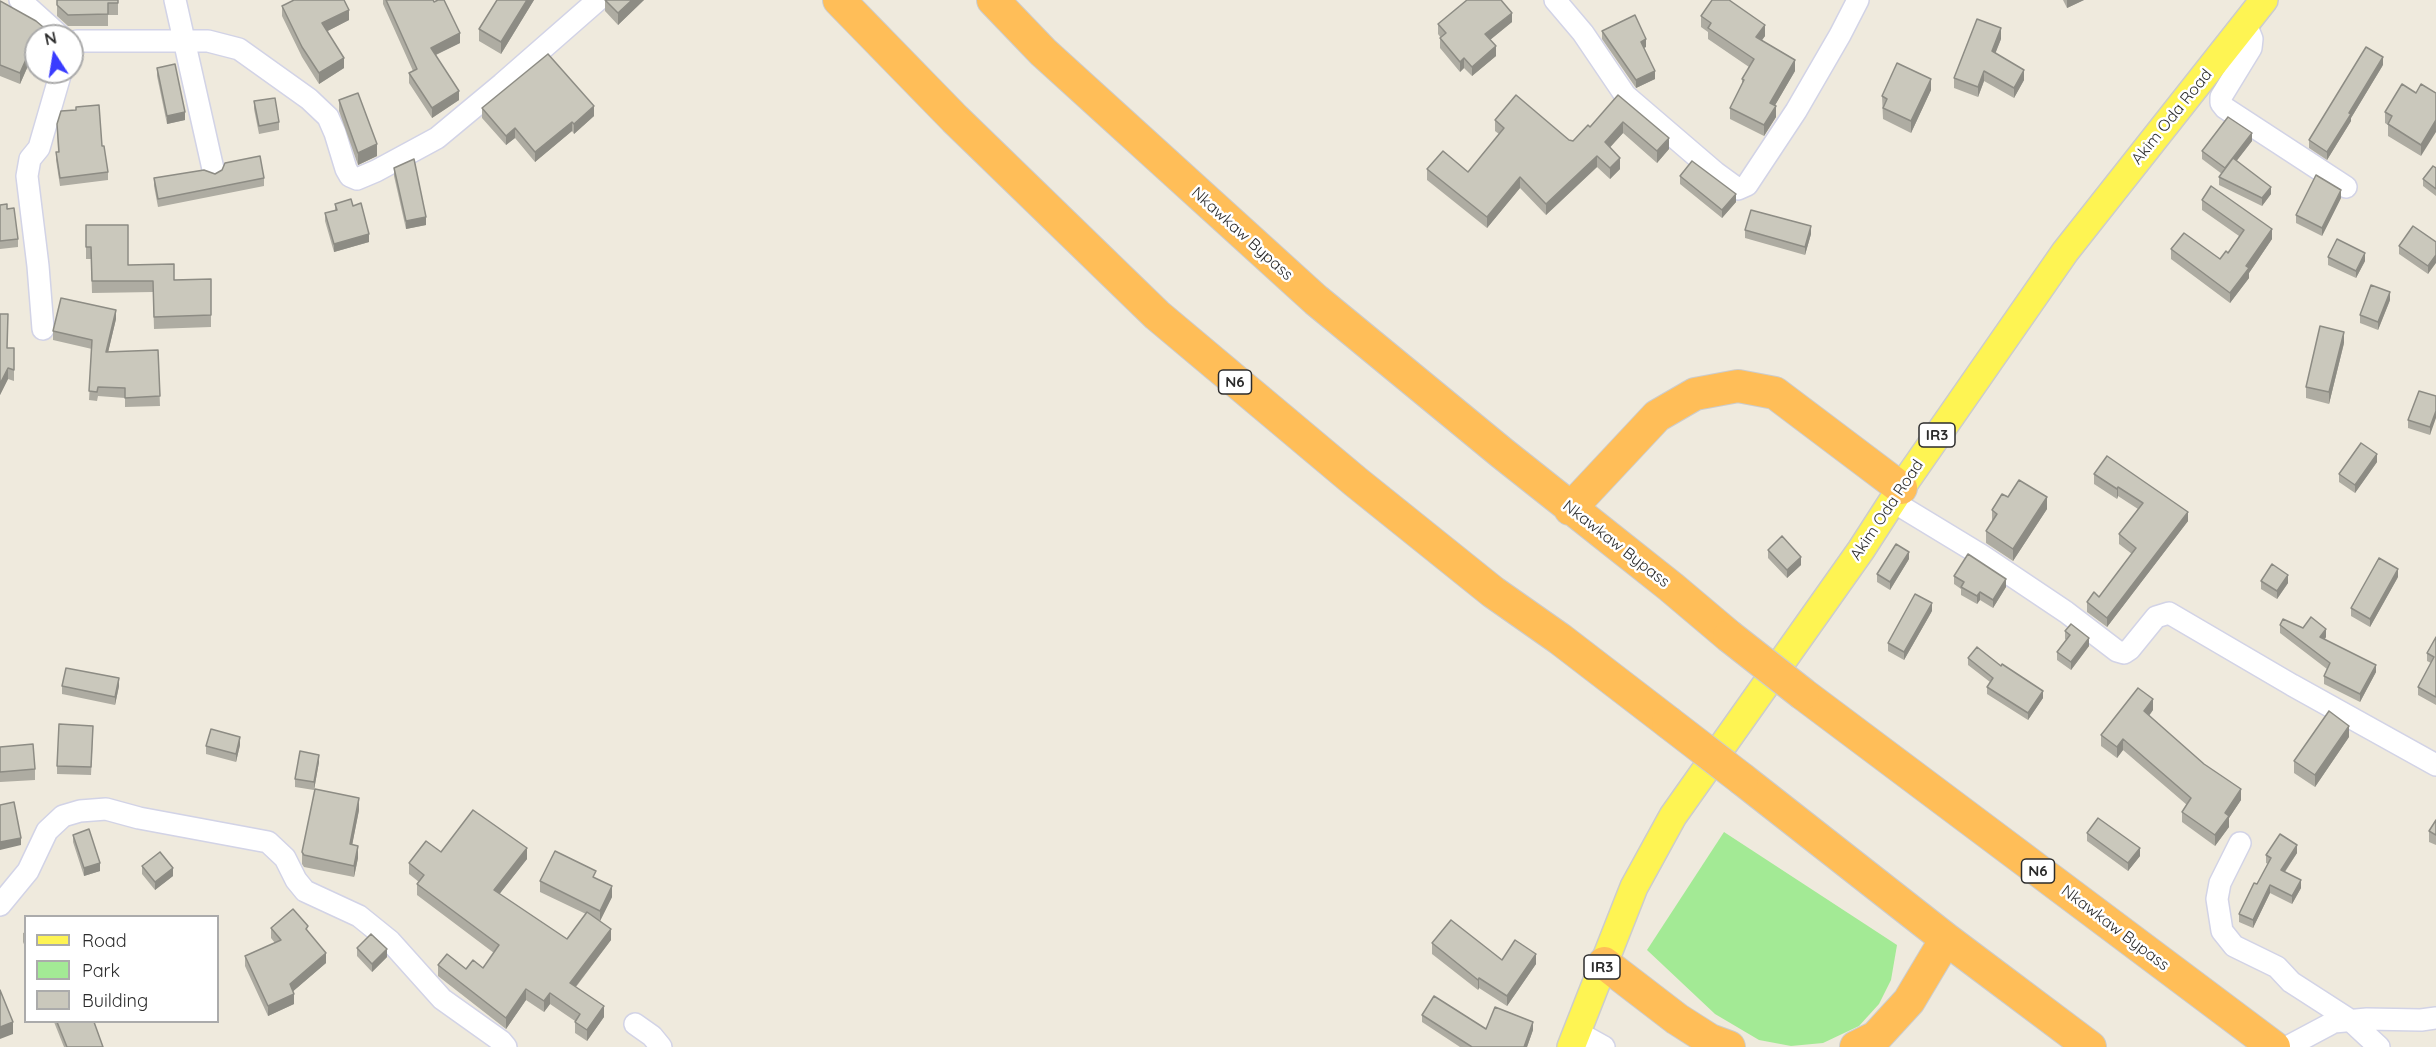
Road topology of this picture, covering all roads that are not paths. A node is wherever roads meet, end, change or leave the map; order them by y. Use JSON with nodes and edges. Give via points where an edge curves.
{"nodes":[{"id":1,"x":20,"y":0,"type":"edge"},
{"id":2,"x":176,"y":0,"type":"edge"},
{"id":3,"x":598,"y":0,"type":"edge"},
{"id":4,"x":839,"y":0,"type":"edge"},
{"id":5,"x":993,"y":0,"type":"edge"},
{"id":6,"x":1555,"y":0,"type":"edge"},
{"id":7,"x":1858,"y":0,"type":"edge"},
{"id":8,"x":2264,"y":0,"type":"edge"},
{"id":9,"x":47,"y":24,"type":"edge"},
{"id":10,"x":2246,"y":24,"type":"junction"},
{"id":11,"x":84,"y":41,"type":"edge"},
{"id":12,"x":186,"y":41,"type":"junction"},
{"id":13,"x":58,"y":84,"type":"edge"},
{"id":14,"x":213,"y":169,"type":"dead end"},
{"id":15,"x":2346,"y":187,"type":"dead end"},
{"id":16,"x":43,"y":329,"type":"dead end"},
{"id":17,"x":1896,"y":494,"type":"junction"},
{"id":18,"x":1570,"y":509,"type":"junction"},
{"id":19,"x":2436,"y":765,"type":"edge"},
{"id":20,"x":2240,"y":843,"type":"dead end"},
{"id":21,"x":0,"y":905,"type":"edge"},
{"id":22,"x":1946,"y":939,"type":"junction"},
{"id":23,"x":1604,"y":963,"type":"junction"},
{"id":24,"x":2436,"y":1018,"type":"edge"},
{"id":25,"x":2350,"y":1020,"type":"junction"},
{"id":26,"x":635,"y":1024,"type":"dead end"},
{"id":27,"x":1574,"y":1040,"type":"edge"},
{"id":28,"x":506,"y":1047,"type":"edge"},
{"id":29,"x":661,"y":1047,"type":"edge"},
{"id":30,"x":1604,"y":1047,"type":"edge"},
{"id":31,"x":1729,"y":1047,"type":"edge"},
{"id":32,"x":1856,"y":1047,"type":"edge"},
{"id":33,"x":2090,"y":1047,"type":"edge"},
{"id":34,"x":2274,"y":1047,"type":"edge"},
{"id":35,"x":2287,"y":1047,"type":"edge"},
{"id":36,"x":2379,"y":1047,"type":"edge"}],
"edges":[{"from":1,"to":9,"type":"street"},
{"from":2,"to":12,"type":"street"},
{"from":3,"to":12,"type":"street","via":[[436,138],[357,179],[346,169],[328,117],[309,99],[239,49],[208,41]]},
{"from":4,"to":22,"type":"highway","number":"N6","bridge":true,"via":[[1097,258],[1199,351],[1484,585],[1560,639]]},
{"from":5,"to":18,"type":"highway","name":"Nkawkaw Bypass","number":"N6","via":[[1043,52],[1316,300]]},
{"from":6,"to":7,"type":"street","via":[[1625,95],[1738,189],[1747,185],[1796,111]]},
{"from":8,"to":10,"type":"main road","name":"Akim Oda Road","number":"IR3"},
{"from":10,"to":15,"type":"street","via":[[2252,48],[2221,104]]},
{"from":10,"to":17,"type":"main road","name":"Akim Oda Road","number":"IR3","via":[[2065,252]]},
{"from":11,"to":12,"type":"street"},
{"from":12,"to":14,"type":"street"},
{"from":13,"to":16,"type":"street","via":[[27,176]]},
{"from":17,"to":18,"type":"highway","via":[[1775,393],[1737,386],[1695,394],[1657,416]]},
{"from":17,"to":19,"type":"street","via":[[2117,651],[2124,653],[2130,649],[2156,617],[2169,613]]},
{"from":17,"to":23,"type":"main road","name":"Akim Oda Road","number":"IR3","via":[[1861,550],[1673,816],[1634,887]]},
{"from":18,"to":34,"type":"highway","name":"Nkawkaw Bypass","number":"N6","bridge":true,"via":[[1803,694]]},
{"from":20,"to":25,"type":"street","via":[[2220,883],[2217,899],[2222,931],[2234,946],[2277,968],[2291,982]]},
{"from":21,"to":28,"type":"street","via":[[28,871],[47,831],[63,816],[80,811],[106,809],[268,842],[285,858],[305,891],[359,916],[390,941],[442,999]]},
{"from":22,"to":32,"type":"highway","via":[[1909,1001],[1876,1036]]},
{"from":22,"to":33,"type":"highway","number":"N6"},
{"from":23,"to":27,"type":"main road","number":"IR3"},
{"from":23,"to":31,"type":"highway","via":[[1677,1019]]},
{"from":24,"to":25,"type":"street"},
{"from":25,"to":35,"type":"street","via":[[2334,1022]]},
{"from":25,"to":36,"type":"street"},
{"from":26,"to":29,"type":"street"},
{"from":27,"to":30,"type":"street"}]}
